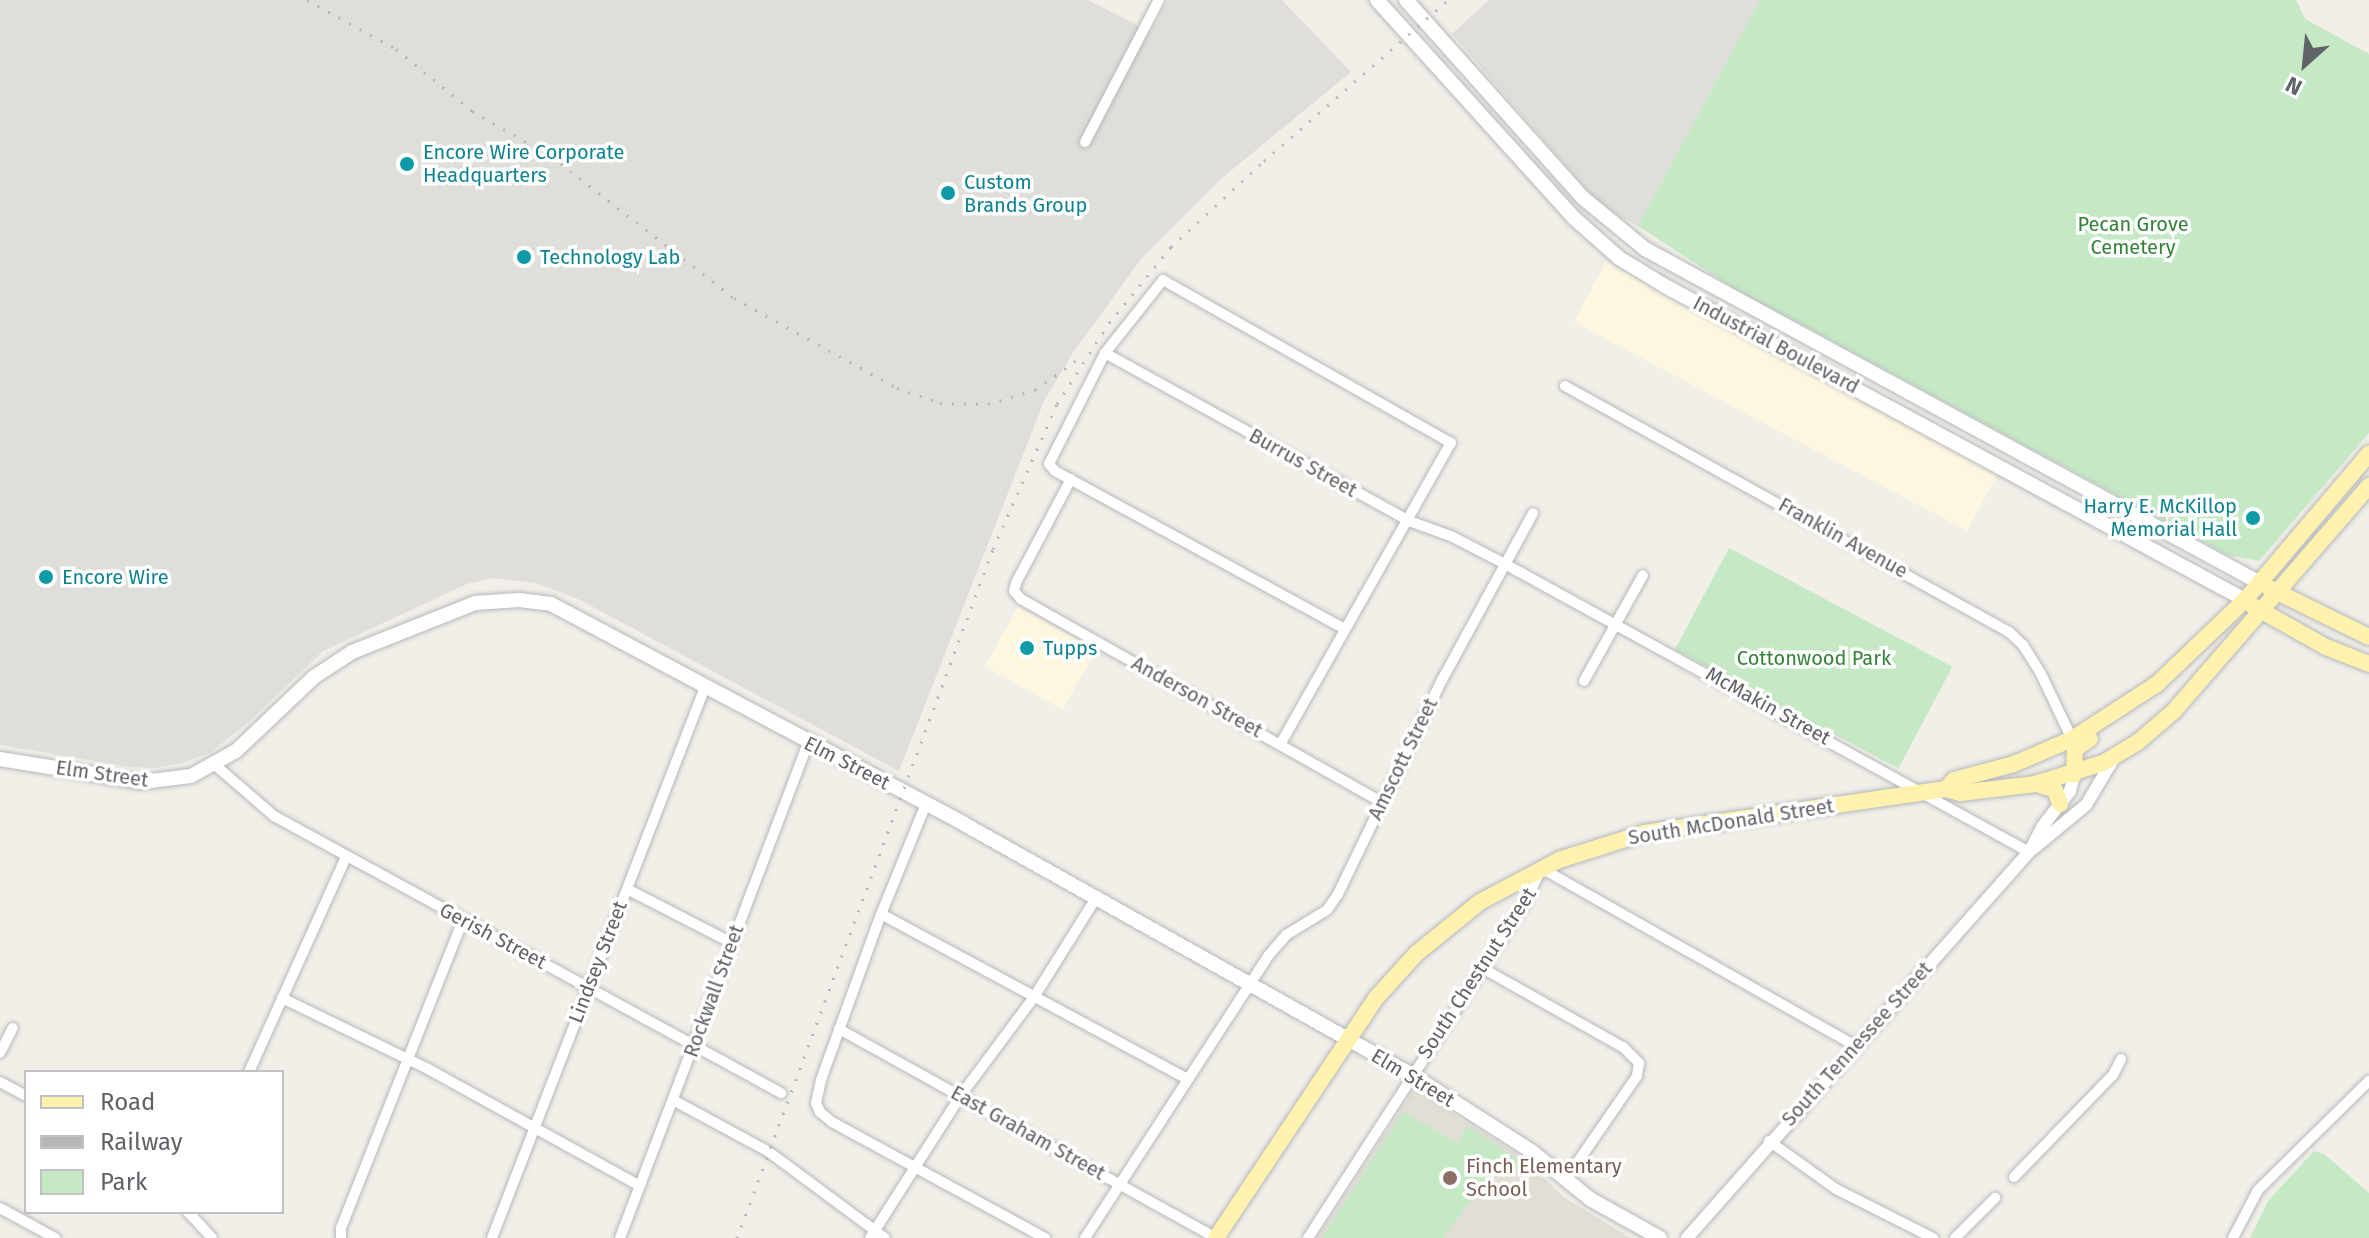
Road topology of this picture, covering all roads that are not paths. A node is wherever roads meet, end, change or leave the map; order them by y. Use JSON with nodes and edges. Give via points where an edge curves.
{"nodes":[{"id":1,"x":1159,"y":0,"type":"edge"},
{"id":2,"x":1377,"y":0,"type":"edge"},
{"id":3,"x":1406,"y":0,"type":"edge"},
{"id":4,"x":1448,"y":79,"type":"junction"},
{"id":5,"x":1514,"y":119,"type":"junction"},
{"id":6,"x":1501,"y":137,"type":"junction"},
{"id":7,"x":1085,"y":142,"type":"dead end"},
{"id":8,"x":1817,"y":343,"type":"junction"},
{"id":9,"x":1105,"y":353,"type":"junction"},
{"id":10,"x":1841,"y":356,"type":"junction"},
{"id":11,"x":1807,"y":361,"type":"junction"},
{"id":12,"x":1832,"y":374,"type":"junction"},
{"id":13,"x":1565,"y":386,"type":"dead end"},
{"id":14,"x":1938,"y":410,"type":"junction"},
{"id":15,"x":1928,"y":429,"type":"junction"},
{"id":16,"x":1996,"y":441,"type":"junction"},
{"id":17,"x":2369,"y":454,"type":"edge"},
{"id":18,"x":1986,"y":460,"type":"junction"},
{"id":19,"x":2363,"y":474,"type":"edge"},
{"id":20,"x":1071,"y":479,"type":"junction"},
{"id":21,"x":2369,"y":486,"type":"edge"},
{"id":22,"x":1533,"y":513,"type":"dead end"},
{"id":23,"x":1409,"y":521,"type":"junction"},
{"id":24,"x":2315,"y":521,"type":"junction"},
{"id":25,"x":2331,"y":530,"type":"junction"},
{"id":26,"x":1505,"y":564,"type":"junction"},
{"id":27,"x":1643,"y":575,"type":"dead end"},
{"id":28,"x":2260,"y":583,"type":"junction"},
{"id":29,"x":2277,"y":592,"type":"junction"},
{"id":30,"x":2245,"y":600,"type":"junction"},
{"id":31,"x":2261,"y":612,"type":"junction"},
{"id":32,"x":1616,"y":624,"type":"junction"},
{"id":33,"x":1345,"y":629,"type":"junction"},
{"id":34,"x":2369,"y":637,"type":"edge"},
{"id":35,"x":2369,"y":664,"type":"edge"},
{"id":36,"x":1584,"y":681,"type":"dead end"},
{"id":37,"x":2157,"y":684,"type":"junction"},
{"id":38,"x":705,"y":687,"type":"junction"},
{"id":39,"x":2143,"y":695,"type":"junction"},
{"id":40,"x":2072,"y":739,"type":"junction"},
{"id":41,"x":2138,"y":742,"type":"junction"},
{"id":42,"x":808,"y":743,"type":"junction"},
{"id":43,"x":1281,"y":743,"type":"junction"},
{"id":44,"x":2114,"y":758,"type":"junction"},
{"id":45,"x":0,"y":759,"type":"edge"},
{"id":46,"x":215,"y":765,"type":"junction"},
{"id":47,"x":2074,"y":775,"type":"junction"},
{"id":48,"x":2035,"y":784,"type":"junction"},
{"id":49,"x":1946,"y":789,"type":"junction"},
{"id":50,"x":1922,"y":793,"type":"junction"},
{"id":51,"x":1381,"y":802,"type":"junction"},
{"id":52,"x":926,"y":804,"type":"junction"},
{"id":53,"x":2060,"y":804,"type":"junction"},
{"id":54,"x":2029,"y":852,"type":"junction"},
{"id":55,"x":346,"y":857,"type":"junction"},
{"id":56,"x":1541,"y":868,"type":"junction"},
{"id":57,"x":627,"y":889,"type":"junction"},
{"id":58,"x":1096,"y":898,"type":"junction"},
{"id":59,"x":881,"y":914,"type":"junction"},
{"id":60,"x":463,"y":920,"type":"junction"},
{"id":61,"x":732,"y":943,"type":"junction"},
{"id":62,"x":1482,"y":968,"type":"junction"},
{"id":63,"x":1249,"y":983,"type":"junction"},
{"id":64,"x":588,"y":988,"type":"junction"},
{"id":65,"x":1034,"y":997,"type":"junction"},
{"id":66,"x":282,"y":998,"type":"junction"},
{"id":67,"x":13,"y":1028,"type":"dead end"},
{"id":68,"x":839,"y":1029,"type":"junction"},
{"id":69,"x":1346,"y":1038,"type":"junction"},
{"id":70,"x":694,"y":1046,"type":"junction"},
{"id":71,"x":1856,"y":1046,"type":"junction"},
{"id":72,"x":0,"y":1053,"type":"edge"},
{"id":73,"x":2121,"y":1059,"type":"dead end"},
{"id":74,"x":408,"y":1060,"type":"junction"},
{"id":75,"x":250,"y":1070,"type":"edge"},
{"id":76,"x":1412,"y":1075,"type":"junction"},
{"id":77,"x":1187,"y":1079,"type":"junction"},
{"id":78,"x":2369,"y":1081,"type":"edge"},
{"id":79,"x":0,"y":1082,"type":"edge"},
{"id":80,"x":781,"y":1093,"type":"dead end"},
{"id":81,"x":24,"y":1095,"type":"edge"},
{"id":82,"x":961,"y":1095,"type":"junction"},
{"id":83,"x":673,"y":1100,"type":"junction"},
{"id":84,"x":533,"y":1129,"type":"junction"},
{"id":85,"x":1769,"y":1141,"type":"junction"},
{"id":86,"x":915,"y":1166,"type":"junction"},
{"id":87,"x":2014,"y":1177,"type":"dead end"},
{"id":88,"x":1566,"y":1179,"type":"junction"},
{"id":89,"x":1120,"y":1184,"type":"junction"},
{"id":90,"x":640,"y":1186,"type":"junction"},
{"id":91,"x":1995,"y":1198,"type":"dead end"},
{"id":92,"x":0,"y":1208,"type":"edge"},
{"id":93,"x":190,"y":1214,"type":"edge"},
{"id":94,"x":876,"y":1236,"type":"edge"},
{"id":95,"x":55,"y":1238,"type":"edge"},
{"id":96,"x":212,"y":1238,"type":"edge"},
{"id":97,"x":341,"y":1238,"type":"edge"},
{"id":98,"x":492,"y":1238,"type":"edge"},
{"id":99,"x":620,"y":1238,"type":"edge"},
{"id":100,"x":1045,"y":1238,"type":"edge"},
{"id":101,"x":1085,"y":1238,"type":"edge"},
{"id":102,"x":1216,"y":1238,"type":"edge"},
{"id":103,"x":1308,"y":1238,"type":"edge"},
{"id":104,"x":1660,"y":1238,"type":"edge"},
{"id":105,"x":1687,"y":1238,"type":"edge"},
{"id":106,"x":1933,"y":1238,"type":"edge"},
{"id":107,"x":1955,"y":1238,"type":"edge"},
{"id":108,"x":2233,"y":1238,"type":"edge"}],
"edges":[{"from":1,"to":7,"type":"street"},
{"from":2,"to":4,"type":"main road","name":"Industrial Boulevard"},
{"from":3,"to":5,"type":"main road","name":"Industrial Boulevard"},
{"from":4,"to":5,"type":"main road","via":[[1465,78],[1495,109]]},
{"from":4,"to":6,"type":"main road","name":"Industrial Boulevard"},
{"from":5,"to":6,"type":"main road"},
{"from":5,"to":8,"type":"main road","name":"Industrial Boulevard","via":[[1582,197],[1632,240]]},
{"from":6,"to":11,"type":"main road","name":"Industrial Boulevard","via":[[1610,251]]},
{"from":8,"to":10,"type":"main road","name":"Industrial Boulevard"},
{"from":8,"to":11,"type":"main road"},
{"from":9,"to":20,"type":"street","via":[[1051,456],[1055,471]]},
{"from":9,"to":23,"type":"street","name":"Burrus Street"},
{"from":9,"to":23,"type":"street","via":[[1163,280],[1451,443]]},
{"from":10,"to":12,"type":"main road"},
{"from":10,"to":14,"type":"main road","name":"Industrial Boulevard"},
{"from":11,"to":12,"type":"main road","name":"Industrial Boulevard"},
{"from":12,"to":15,"type":"main road","name":"Industrial Boulevard"},
{"from":13,"to":40,"type":"street","name":"Franklin Avenue","via":[[2009,632],[2041,674]]},
{"from":14,"to":15,"type":"main road"},
{"from":14,"to":16,"type":"main road","name":"Industrial Boulevard"},
{"from":15,"to":18,"type":"main road","name":"Industrial Boulevard"},
{"from":16,"to":18,"type":"main road"},
{"from":16,"to":28,"type":"main road","name":"Industrial Boulevard"},
{"from":17,"to":19,"type":"main road","name":"South McDonald Street"},
{"from":18,"to":30,"type":"main road","name":"Industrial Boulevard"},
{"from":19,"to":24,"type":"main road","name":"South McDonald Street"},
{"from":20,"to":33,"type":"street"},
{"from":20,"to":43,"type":"street","name":"Anderson Street","via":[[1014,591]]},
{"from":21,"to":25,"type":"main road","name":"South McDonald Street"},
{"from":22,"to":26,"type":"street","name":"Amscott Street"},
{"from":23,"to":26,"type":"street","name":"Burrus Street"},
{"from":23,"to":33,"type":"street"},
{"from":24,"to":25,"type":"main road"},
{"from":24,"to":28,"type":"main road","name":"South McDonald Street"},
{"from":25,"to":29,"type":"main road","name":"South McDonald Street"},
{"from":26,"to":32,"type":"street","name":"McMakin Street"},
{"from":26,"to":51,"type":"street","name":"Amscott Street"},
{"from":27,"to":32,"type":"street"},
{"from":28,"to":29,"type":"main road"},
{"from":28,"to":30,"type":"main road","name":"South McDonald Street"},
{"from":29,"to":31,"type":"main road","name":"South McDonald Street"},
{"from":29,"to":34,"type":"main road"},
{"from":30,"to":31,"type":"main road"},
{"from":30,"to":37,"type":"main road","name":"South McDonald Street"},
{"from":31,"to":35,"type":"main road"},
{"from":31,"to":41,"type":"main road","name":"South McDonald Street","via":[[2174,711]]},
{"from":32,"to":36,"type":"street"},
{"from":32,"to":50,"type":"street","name":"McMakin Street"},
{"from":33,"to":43,"type":"street"},
{"from":37,"to":39,"type":"main road","name":"South McDonald Street"},
{"from":37,"to":41,"type":"main road","via":[[2172,688],[2174,698]]},
{"from":38,"to":42,"type":"main road","name":"Elm Street"},
{"from":38,"to":46,"type":"main road","name":"Elm Street","via":[[559,607],[519,600],[475,603],[331,664]]},
{"from":38,"to":57,"type":"street","name":"Lindsey Street"},
{"from":39,"to":40,"type":"main road","name":"South McDonald Street"},
{"from":39,"to":47,"type":"main road","via":[[2114,725],[2076,746]]},
{"from":40,"to":49,"type":"main road","name":"South McDonald Street","via":[[2014,764],[1954,780]]},
{"from":41,"to":44,"type":"main road","name":"South McDonald Street"},
{"from":42,"to":52,"type":"main road","name":"Elm Street"},
{"from":42,"to":61,"type":"street","name":"Rockwall Street"},
{"from":43,"to":51,"type":"street","name":"Anderson Street"},
{"from":44,"to":47,"type":"main road","name":"South McDonald Street"},
{"from":44,"to":54,"type":"street","name":"South Tennessee Street","via":[[2086,805]]},
{"from":45,"to":46,"type":"main road","name":"Elm Street","via":[[142,782],[178,779]]},
{"from":46,"to":55,"type":"street","name":"Gerish Street","via":[[274,816]]},
{"from":47,"to":48,"type":"main road","name":"South McDonald Street"},
{"from":47,"to":53,"type":"street","name":"South Tennessee Street","via":[[2073,787]]},
{"from":48,"to":49,"type":"main road","name":"South McDonald Street","via":[[1960,793]]},
{"from":48,"to":53,"type":"main road","via":[[2055,790]]},
{"from":49,"to":50,"type":"main road","name":"South McDonald Street"},
{"from":50,"to":54,"type":"street","name":"McMakin Street"},
{"from":50,"to":56,"type":"main road","name":"South McDonald Street","via":[[1653,831]]},
{"from":51,"to":63,"type":"street","name":"Amscott Street","via":[[1327,910],[1286,935]]},
{"from":52,"to":58,"type":"main road","name":"Elm Street"},
{"from":52,"to":59,"type":"street"},
{"from":53,"to":54,"type":"street","name":"South Tennessee Street"},
{"from":54,"to":71,"type":"street","name":"South Tennessee Street"},
{"from":55,"to":60,"type":"street","name":"Gerish Street"},
{"from":55,"to":66,"type":"street"},
{"from":56,"to":62,"type":"street","name":"South Chestnut Street","via":[[1525,903]]},
{"from":56,"to":69,"type":"main road","name":"South McDonald Street","via":[[1490,896],[1431,940],[1388,983]]},
{"from":56,"to":71,"type":"street"},
{"from":57,"to":61,"type":"street"},
{"from":57,"to":64,"type":"street","name":"Lindsey Street"},
{"from":58,"to":63,"type":"main road","name":"Elm Street"},
{"from":58,"to":65,"type":"street"},
{"from":59,"to":65,"type":"street"},
{"from":59,"to":68,"type":"street"},
{"from":60,"to":64,"type":"street","name":"Gerish Street"},
{"from":60,"to":74,"type":"street"},
{"from":61,"to":70,"type":"street","name":"Rockwall Street"},
{"from":62,"to":76,"type":"street","name":"South Chestnut Street"},
{"from":62,"to":88,"type":"street","via":[[1623,1047],[1639,1063],[1637,1076]]},
{"from":63,"to":69,"type":"main road","name":"Elm Street"},
{"from":63,"to":77,"type":"street","name":"Amscott Street"},
{"from":64,"to":70,"type":"street","name":"Gerish Street"},
{"from":64,"to":84,"type":"street","name":"Lindsey Street"},
{"from":65,"to":77,"type":"street"},
{"from":65,"to":82,"type":"street"},
{"from":66,"to":74,"type":"street"},
{"from":66,"to":75,"type":"street"},
{"from":67,"to":72,"type":"street"},
{"from":68,"to":82,"type":"street","name":"East Graham Street"},
{"from":68,"to":86,"type":"street","via":[[821,1080],[816,1103],[820,1112]]},
{"from":69,"to":76,"type":"main road","name":"Elm Street"},
{"from":69,"to":102,"type":"main road","name":"South McDonald Street"},
{"from":70,"to":80,"type":"street","name":"Gerish Street"},
{"from":70,"to":83,"type":"street","name":"Rockwall Street"},
{"from":71,"to":85,"type":"street","name":"South Tennessee Street"},
{"from":73,"to":87,"type":"street","via":[[2113,1075]]},
{"from":74,"to":84,"type":"street"},
{"from":74,"to":97,"type":"street"},
{"from":76,"to":88,"type":"main road","name":"Elm Street"},
{"from":76,"to":103,"type":"street","name":"South Chestnut Street"},
{"from":77,"to":89,"type":"street","name":"Amscott Street"},
{"from":78,"to":108,"type":"street","via":[[2258,1190]]},
{"from":79,"to":81,"type":"street"},
{"from":82,"to":86,"type":"street"},
{"from":82,"to":89,"type":"street","name":"East Graham Street"},
{"from":83,"to":90,"type":"street","name":"Rockwall Street"},
{"from":83,"to":94,"type":"street","via":[[769,1152]]},
{"from":84,"to":90,"type":"street"},
{"from":84,"to":98,"type":"street","name":"Lindsey Street"},
{"from":85,"to":105,"type":"street","name":"South Tennessee Street"},
{"from":85,"to":106,"type":"street","via":[[1849,1197]]},
{"from":86,"to":94,"type":"street"},
{"from":86,"to":100,"type":"street"},
{"from":88,"to":104,"type":"main road","name":"Elm Street","via":[[1590,1199]]},
{"from":89,"to":101,"type":"street","name":"Amscott Street"},
{"from":89,"to":102,"type":"street","name":"East Graham Street"},
{"from":90,"to":99,"type":"street","name":"Rockwall Street"},
{"from":91,"to":107,"type":"street"},
{"from":92,"to":95,"type":"street"},
{"from":93,"to":96,"type":"street"}]}
